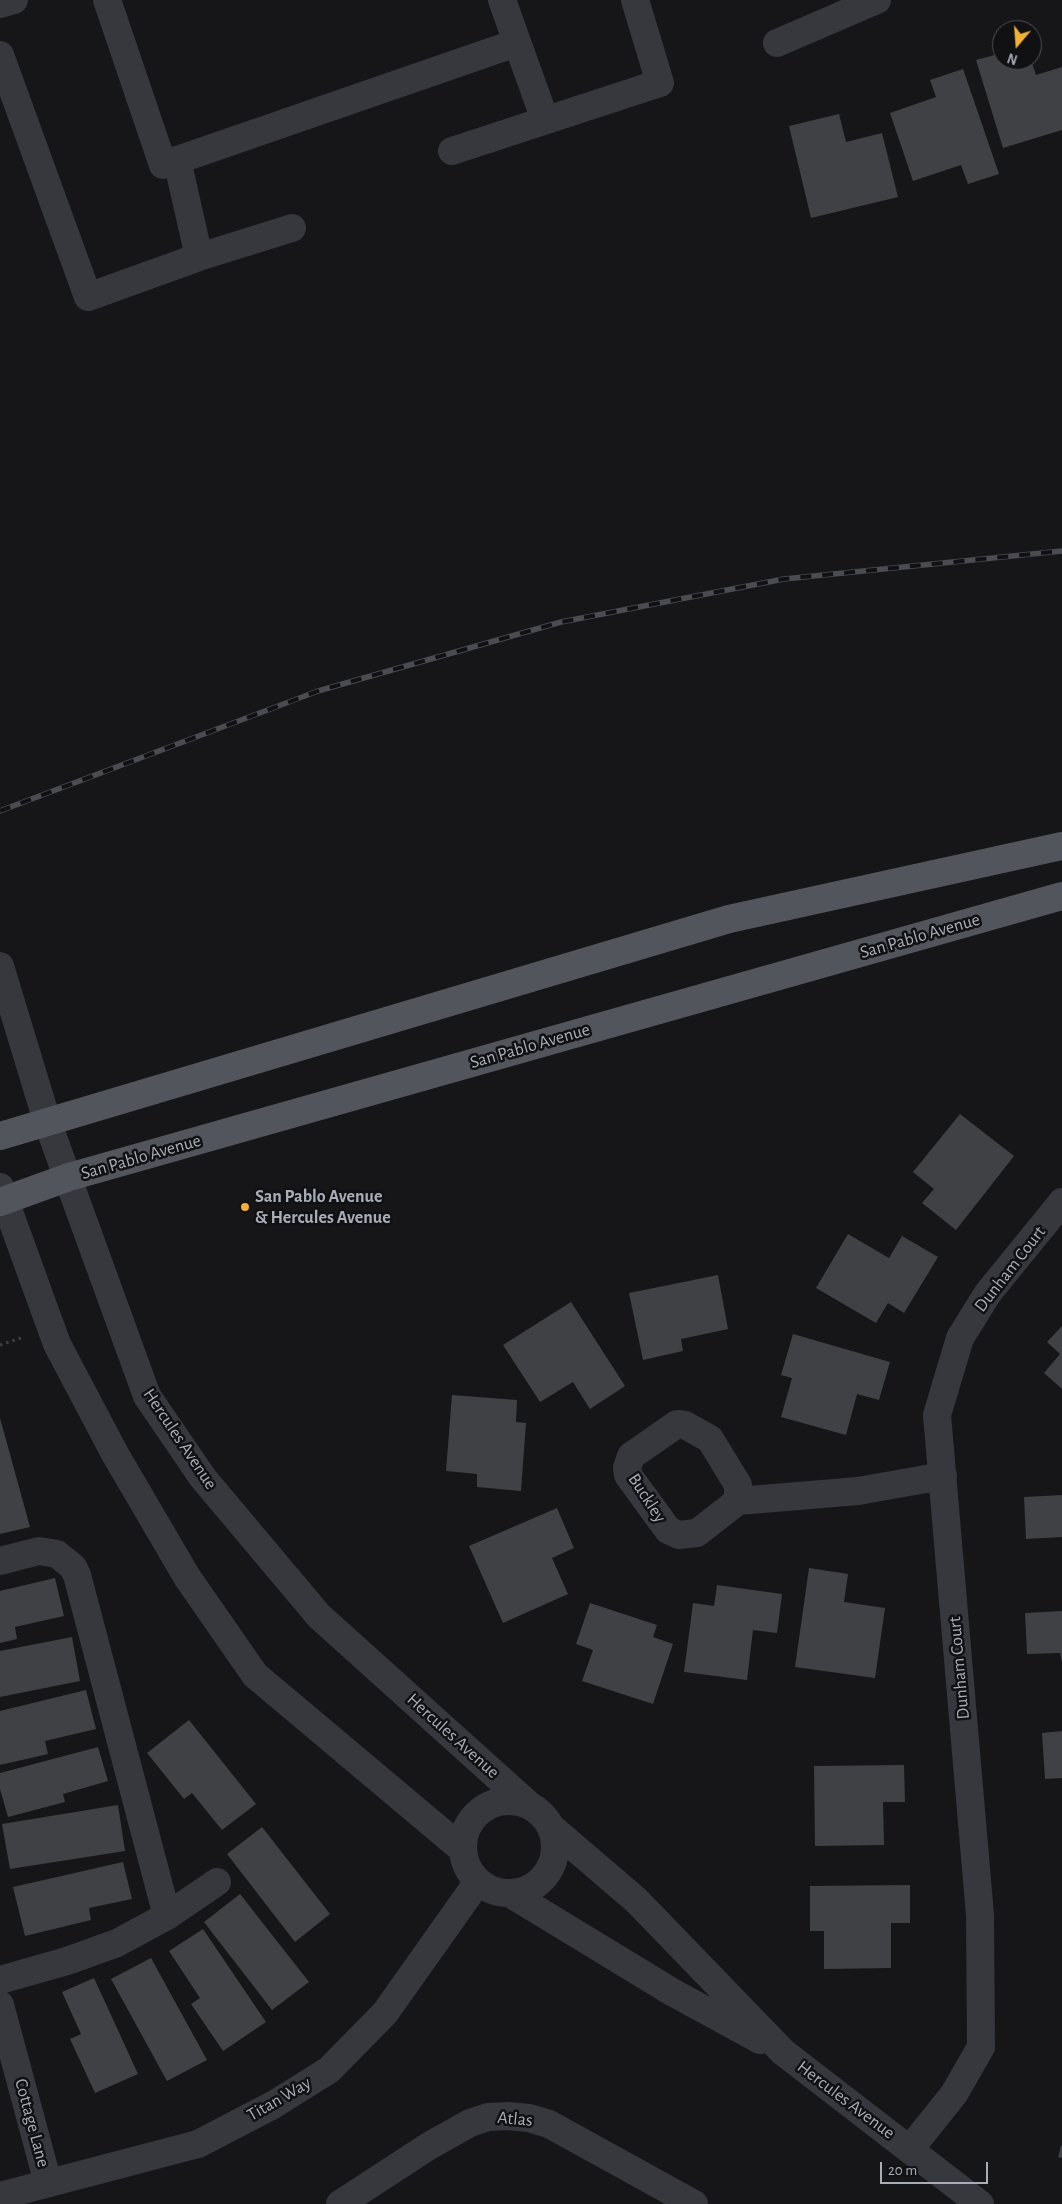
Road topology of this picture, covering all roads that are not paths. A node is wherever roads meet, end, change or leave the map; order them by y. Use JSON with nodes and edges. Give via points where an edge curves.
{"nodes":[{"id":1,"x":14,"y":0,"type":"edge"},
{"id":2,"x":107,"y":0,"type":"edge"},
{"id":3,"x":502,"y":0,"type":"edge"},
{"id":4,"x":635,"y":0,"type":"edge"},
{"id":5,"x":877,"y":0,"type":"edge"},
{"id":6,"x":0,"y":4,"type":"edge"},
{"id":7,"x":516,"y":43,"type":"junction"},
{"id":8,"x":777,"y":43,"type":"dead end"},
{"id":9,"x":0,"y":55,"type":"edge"},
{"id":10,"x":545,"y":120,"type":"junction"},
{"id":11,"x":452,"y":151,"type":"dead end"},
{"id":12,"x":177,"y":160,"type":"junction"},
{"id":13,"x":292,"y":228,"type":"dead end"},
{"id":14,"x":199,"y":257,"type":"junction"},
{"id":15,"x":1062,"y":846,"type":"edge"},
{"id":16,"x":1062,"y":896,"type":"edge"},
{"id":17,"x":0,"y":966,"type":"edge"},
{"id":18,"x":47,"y":1121,"type":"junction"},
{"id":19,"x":0,"y":1136,"type":"edge"},
{"id":20,"x":69,"y":1177,"type":"junction"},
{"id":21,"x":2,"y":1196,"type":"edge"},
{"id":22,"x":1062,"y":1202,"type":"edge"},
{"id":23,"x":943,"y":1476,"type":"junction"},
{"id":24,"x":738,"y":1501,"type":"dead end"},
{"id":25,"x":0,"y":1561,"type":"edge"},
{"id":26,"x":530,"y":1806,"type":"junction"},
{"id":27,"x":552,"y":1829,"type":"junction"},
{"id":28,"x":462,"y":1849,"type":"junction"},
{"id":29,"x":217,"y":1882,"type":"dead end"},
{"id":30,"x":478,"y":1883,"type":"junction"},
{"id":31,"x":511,"y":1894,"type":"junction"},
{"id":32,"x":167,"y":1916,"type":"junction"},
{"id":33,"x":0,"y":1980,"type":"edge"},
{"id":34,"x":0,"y":2005,"type":"edge"},
{"id":35,"x":783,"y":2052,"type":"junction"},
{"id":36,"x":910,"y":2149,"type":"junction"},
{"id":37,"x":48,"y":2183,"type":"junction"},
{"id":38,"x":0,"y":2196,"type":"edge"},
{"id":39,"x":340,"y":2204,"type":"edge"},
{"id":40,"x":694,"y":2204,"type":"edge"},
{"id":41,"x":980,"y":2204,"type":"edge"}],
"edges":[{"from":1,"to":6,"type":"street"},
{"from":2,"to":12,"type":"street","via":[[164,165]]},
{"from":3,"to":7,"type":"street"},
{"from":4,"to":10,"type":"street","via":[[660,83]]},
{"from":5,"to":8,"type":"street"},
{"from":7,"to":10,"type":"street"},
{"from":7,"to":12,"type":"street"},
{"from":9,"to":14,"type":"street","via":[[88,297]]},
{"from":10,"to":11,"type":"street"},
{"from":12,"to":14,"type":"street"},
{"from":13,"to":14,"type":"street"},
{"from":15,"to":18,"type":"main road","via":[[729,919]]},
{"from":16,"to":20,"type":"main road","name":"San Pablo Avenue"},
{"from":17,"to":18,"type":"street","name":"Hercules Avenue"},
{"from":18,"to":19,"type":"main road"},
{"from":18,"to":20,"type":"street","name":"Hercules Avenue"},
{"from":20,"to":21,"type":"main road","name":"San Pablo Avenue"},
{"from":20,"to":26,"type":"street","name":"Hercules Avenue","via":[[147,1396],[203,1478],[319,1616]]},
{"from":21,"to":28,"type":"street","via":[[57,1344],[106,1438],[187,1577],[255,1675]]},
{"from":22,"to":23,"type":"street","name":"Dunham Court","via":[[988,1294],[960,1338],[937,1415]]},
{"from":23,"to":24,"type":"street","via":[[858,1491]]},
{"from":23,"to":36,"type":"street","name":"Dunham Court","via":[[980,1915],[981,2047],[954,2094]]},
{"from":25,"to":32,"type":"street","via":[[39,1551],[57,1554],[73,1567]]},
{"from":26,"to":27,"type":"street","via":[[544,1816]]},
{"from":26,"to":28,"type":"street","via":[[515,1801],[499,1802],[484,1808],[464,1833]]},
{"from":27,"to":31,"type":"street","via":[[556,1845],[548,1874],[538,1884]]},
{"from":27,"to":35,"type":"street","name":"Hercules Avenue","via":[[636,1900]]},
{"from":28,"to":30,"type":"street","via":[[465,1864]]},
{"from":29,"to":32,"type":"street"},
{"from":30,"to":31,"type":"street","via":[[496,1892]]},
{"from":30,"to":37,"type":"street","name":"Titan Way","via":[[385,2014],[329,2070],[198,2144]]},
{"from":31,"to":35,"type":"street","name":"Hercules Avenue","via":[[672,1992]]},
{"from":32,"to":33,"type":"street","via":[[91,1953]]},
{"from":34,"to":37,"type":"street","name":"Cottage Lane"},
{"from":35,"to":36,"type":"street","name":"Hercules Avenue"},
{"from":36,"to":41,"type":"street","name":"Hercules Avenue"},
{"from":37,"to":38,"type":"street","name":"Titan Way"},
{"from":39,"to":40,"type":"street","name":"Atlas","via":[[470,2123],[488,2117],[508,2116],[549,2124]]}]}
